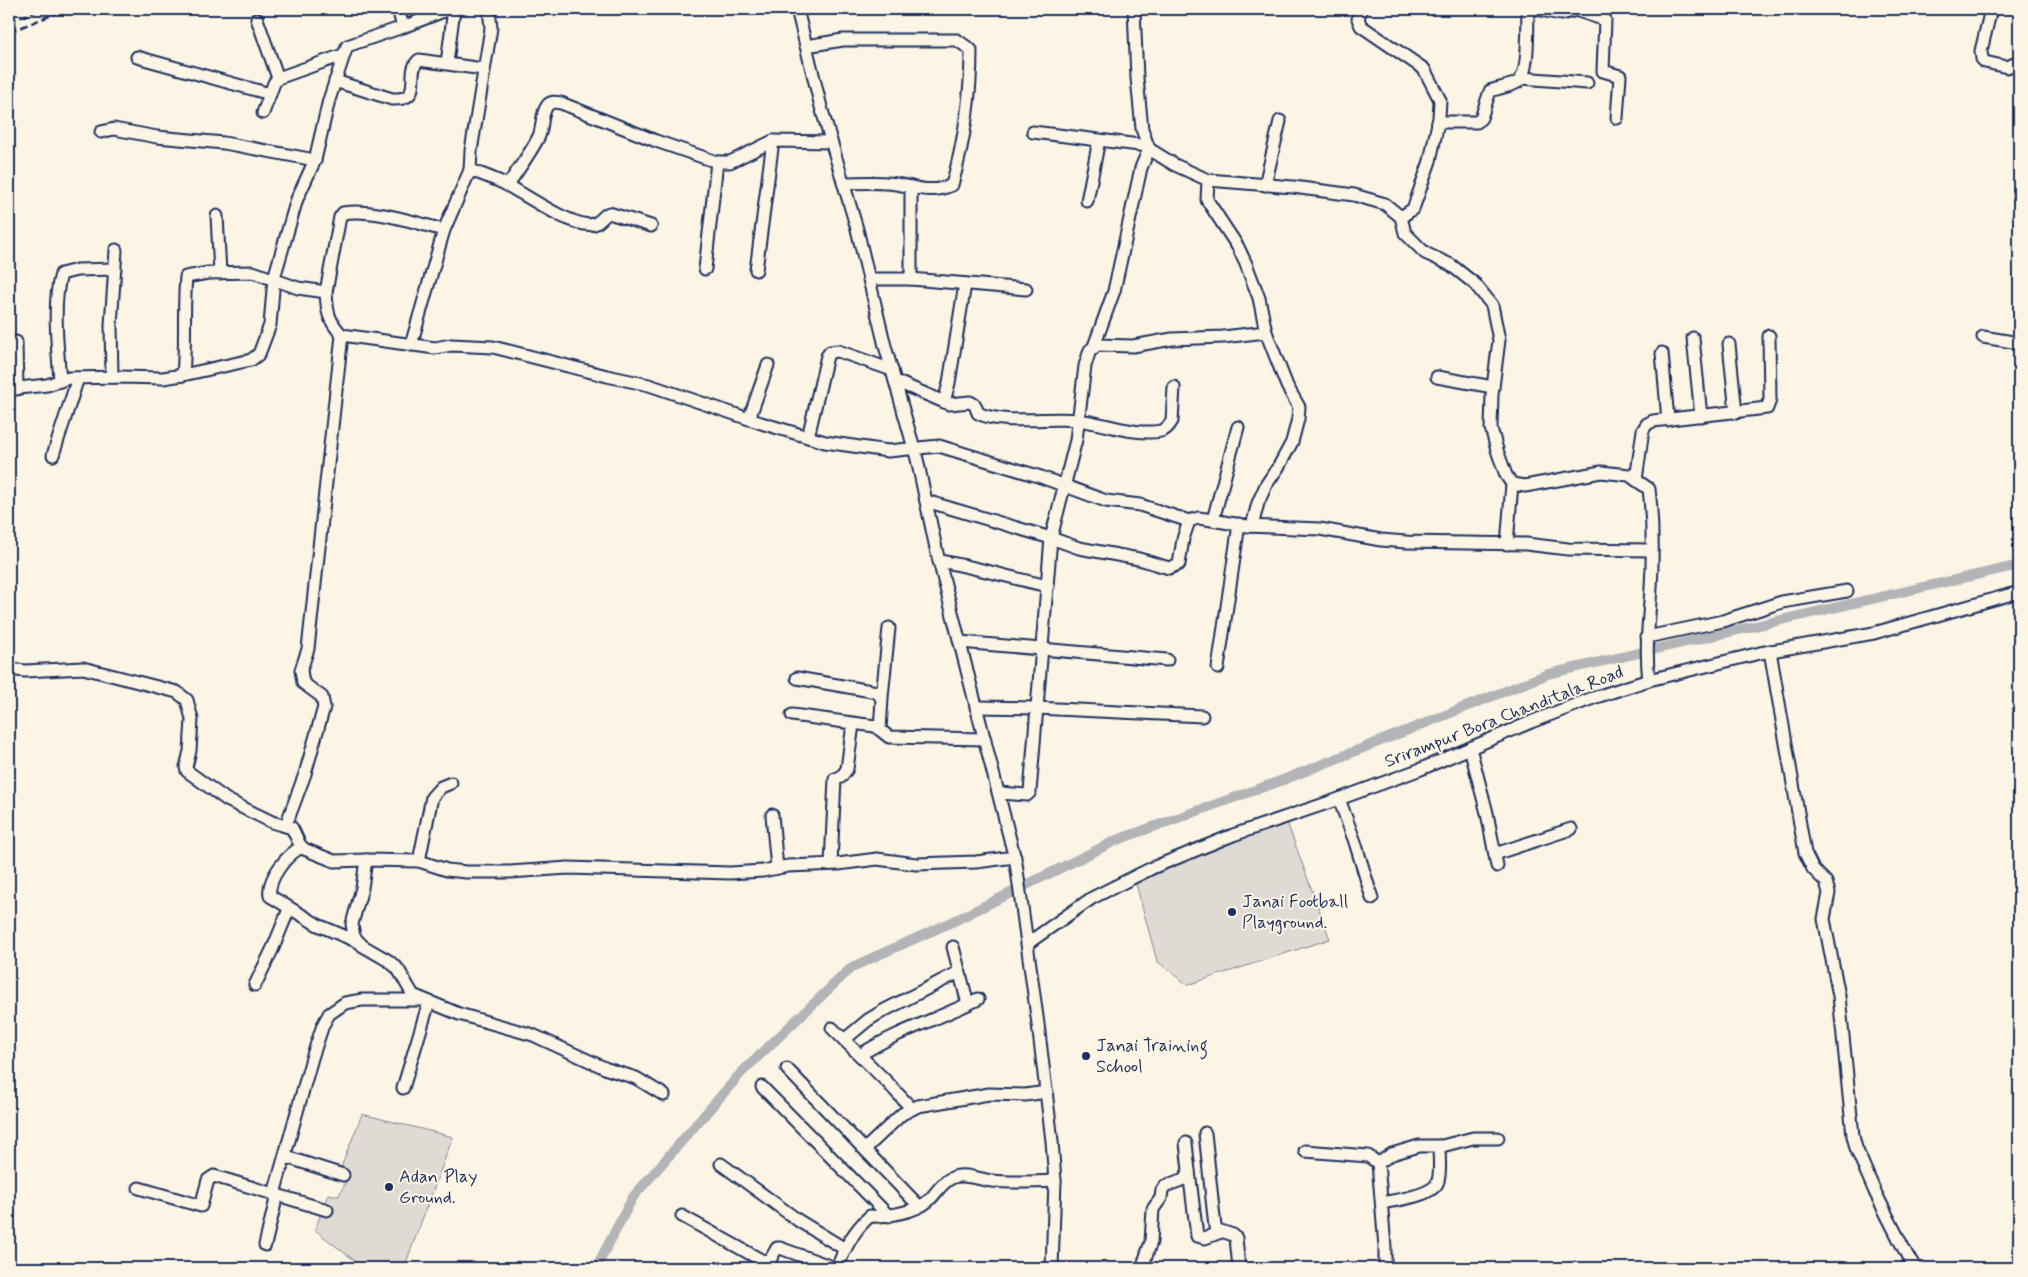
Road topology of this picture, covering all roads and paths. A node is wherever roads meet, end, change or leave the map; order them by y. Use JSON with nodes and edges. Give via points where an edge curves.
{"nodes":[{"id":1,"x":398,"y":9,"type":"edge"},
{"id":2,"x":449,"y":9,"type":"edge"},
{"id":3,"x":454,"y":9,"type":"edge"},
{"id":4,"x":489,"y":9,"type":"edge"},
{"id":5,"x":797,"y":9,"type":"edge"},
{"id":6,"x":1134,"y":9,"type":"edge"},
{"id":7,"x":1362,"y":9,"type":"edge"},
{"id":8,"x":1528,"y":9,"type":"edge"},
{"id":9,"x":1539,"y":9,"type":"edge"},
{"id":10,"x":1990,"y":9,"type":"edge"},
{"id":11,"x":1580,"y":10,"type":"edge"},
{"id":12,"x":258,"y":18,"type":"dead end"},
{"id":13,"x":403,"y":27,"type":"junction"},
{"id":14,"x":806,"y":46,"type":"junction"},
{"id":15,"x":343,"y":55,"type":"junction"},
{"id":16,"x":137,"y":56,"type":"dead end"},
{"id":17,"x":2019,"y":62,"type":"edge"},
{"id":18,"x":447,"y":63,"type":"junction"},
{"id":19,"x":484,"y":69,"type":"junction"},
{"id":20,"x":278,"y":78,"type":"junction"},
{"id":21,"x":1521,"y":78,"type":"junction"},
{"id":22,"x":335,"y":81,"type":"junction"},
{"id":23,"x":1587,"y":83,"type":"dead end"},
{"id":24,"x":270,"y":94,"type":"junction"},
{"id":25,"x":263,"y":112,"type":"dead end"},
{"id":26,"x":1617,"y":118,"type":"dead end"},
{"id":27,"x":1280,"y":122,"type":"dead end"},
{"id":28,"x":1438,"y":122,"type":"junction"},
{"id":29,"x":101,"y":132,"type":"dead end"},
{"id":30,"x":1033,"y":132,"type":"dead end"},
{"id":31,"x":1100,"y":140,"type":"junction"},
{"id":32,"x":773,"y":141,"type":"junction"},
{"id":33,"x":831,"y":142,"type":"junction"},
{"id":34,"x":1149,"y":147,"type":"junction"},
{"id":35,"x":315,"y":160,"type":"junction"},
{"id":36,"x":717,"y":162,"type":"junction"},
{"id":37,"x":470,"y":170,"type":"junction"},
{"id":38,"x":1208,"y":180,"type":"junction"},
{"id":39,"x":843,"y":183,"type":"junction"},
{"id":40,"x":1265,"y":185,"type":"junction"},
{"id":41,"x":508,"y":186,"type":"junction"},
{"id":42,"x":911,"y":188,"type":"junction"},
{"id":43,"x":1086,"y":201,"type":"dead end"},
{"id":44,"x":217,"y":216,"type":"dead end"},
{"id":45,"x":1401,"y":217,"type":"junction"},
{"id":46,"x":652,"y":226,"type":"dead end"},
{"id":47,"x":444,"y":230,"type":"junction"},
{"id":48,"x":116,"y":250,"type":"dead end"},
{"id":49,"x":115,"y":269,"type":"junction"},
{"id":50,"x":704,"y":269,"type":"dead end"},
{"id":51,"x":756,"y":270,"type":"dead end"},
{"id":52,"x":220,"y":273,"type":"junction"},
{"id":53,"x":274,"y":278,"type":"junction"},
{"id":54,"x":869,"y":279,"type":"junction"},
{"id":55,"x":911,"y":279,"type":"junction"},
{"id":56,"x":965,"y":284,"type":"junction"},
{"id":57,"x":1026,"y":289,"type":"dead end"},
{"id":58,"x":326,"y":292,"type":"junction"},
{"id":59,"x":1266,"y":332,"type":"junction"},
{"id":60,"x":342,"y":335,"type":"junction"},
{"id":61,"x":1769,"y":336,"type":"dead end"},
{"id":62,"x":1983,"y":337,"type":"dead end"},
{"id":63,"x":1693,"y":338,"type":"dead end"},
{"id":64,"x":16,"y":342,"type":"dead end"},
{"id":65,"x":2019,"y":343,"type":"edge"},
{"id":66,"x":1729,"y":344,"type":"dead end"},
{"id":67,"x":412,"y":345,"type":"junction"},
{"id":68,"x":1093,"y":349,"type":"junction"},
{"id":69,"x":1662,"y":353,"type":"dead end"},
{"id":70,"x":768,"y":365,"type":"dead end"},
{"id":71,"x":183,"y":375,"type":"junction"},
{"id":72,"x":893,"y":375,"type":"junction"},
{"id":73,"x":112,"y":377,"type":"junction"},
{"id":74,"x":1437,"y":377,"type":"dead end"},
{"id":75,"x":78,"y":378,"type":"junction"},
{"id":76,"x":60,"y":381,"type":"junction"},
{"id":77,"x":1174,"y":387,"type":"dead end"},
{"id":78,"x":1493,"y":387,"type":"junction"},
{"id":79,"x":13,"y":389,"type":"edge"},
{"id":80,"x":944,"y":402,"type":"junction"},
{"id":81,"x":1736,"y":413,"type":"junction"},
{"id":82,"x":1701,"y":416,"type":"junction"},
{"id":83,"x":749,"y":419,"type":"junction"},
{"id":84,"x":1078,"y":420,"type":"junction"},
{"id":85,"x":1668,"y":420,"type":"junction"},
{"id":86,"x":1238,"y":427,"type":"dead end"},
{"id":87,"x":808,"y":437,"type":"junction"},
{"id":88,"x":914,"y":449,"type":"junction"},
{"id":89,"x":53,"y":455,"type":"dead end"},
{"id":90,"x":1636,"y":480,"type":"junction"},
{"id":91,"x":1512,"y":484,"type":"junction"},
{"id":92,"x":1065,"y":486,"type":"junction"},
{"id":93,"x":926,"y":501,"type":"junction"},
{"id":94,"x":1213,"y":520,"type":"junction"},
{"id":95,"x":1189,"y":521,"type":"junction"},
{"id":96,"x":1240,"y":524,"type":"junction"},
{"id":97,"x":1252,"y":526,"type":"junction"},
{"id":98,"x":1051,"y":538,"type":"junction"},
{"id":99,"x":1507,"y":544,"type":"junction"},
{"id":100,"x":1652,"y":550,"type":"junction"},
{"id":101,"x":939,"y":561,"type":"junction"},
{"id":102,"x":1048,"y":586,"type":"junction"},
{"id":103,"x":1847,"y":591,"type":"dead end"},
{"id":104,"x":2019,"y":592,"type":"edge"},
{"id":105,"x":889,"y":628,"type":"dead end"},
{"id":106,"x":960,"y":642,"type":"junction"},
{"id":107,"x":1647,"y":642,"type":"junction"},
{"id":108,"x":1043,"y":649,"type":"junction"},
{"id":109,"x":1770,"y":651,"type":"junction"},
{"id":110,"x":1168,"y":660,"type":"dead end"},
{"id":111,"x":1218,"y":668,"type":"dead end"},
{"id":112,"x":9,"y":669,"type":"edge"},
{"id":113,"x":797,"y":678,"type":"dead end"},
{"id":114,"x":1648,"y":680,"type":"junction"},
{"id":115,"x":882,"y":697,"type":"junction"},
{"id":116,"x":976,"y":708,"type":"junction"},
{"id":117,"x":1036,"y":708,"type":"junction"},
{"id":118,"x":792,"y":716,"type":"dead end"},
{"id":119,"x":1202,"y":716,"type":"dead end"},
{"id":120,"x":853,"y":724,"type":"junction"},
{"id":121,"x":880,"y":729,"type":"junction"},
{"id":122,"x":985,"y":739,"type":"junction"},
{"id":123,"x":1470,"y":748,"type":"junction"},
{"id":124,"x":451,"y":783,"type":"dead end"},
{"id":125,"x":999,"y":793,"type":"junction"},
{"id":126,"x":1338,"y":799,"type":"junction"},
{"id":127,"x":772,"y":815,"type":"dead end"},
{"id":128,"x":286,"y":825,"type":"junction"},
{"id":129,"x":1571,"y":829,"type":"dead end"},
{"id":130,"x":302,"y":847,"type":"junction"},
{"id":131,"x":1495,"y":854,"type":"junction"},
{"id":132,"x":366,"y":860,"type":"junction"},
{"id":133,"x":419,"y":861,"type":"junction"},
{"id":134,"x":1016,"y":862,"type":"junction"},
{"id":135,"x":831,"y":864,"type":"junction"},
{"id":136,"x":1497,"y":866,"type":"dead end"},
{"id":137,"x":776,"y":868,"type":"junction"},
{"id":138,"x":1372,"y":898,"type":"dead end"},
{"id":139,"x":289,"y":909,"type":"junction"},
{"id":140,"x":356,"y":941,"type":"junction"},
{"id":141,"x":1028,"y":943,"type":"junction"},
{"id":142,"x":953,"y":947,"type":"dead end"},
{"id":143,"x":959,"y":972,"type":"junction"},
{"id":144,"x":255,"y":984,"type":"dead end"},
{"id":145,"x":425,"y":1001,"type":"junction"},
{"id":146,"x":832,"y":1028,"type":"dead end"},
{"id":147,"x":844,"y":1040,"type":"junction"},
{"id":148,"x":860,"y":1056,"type":"junction"},
{"id":149,"x":787,"y":1069,"type":"dead end"},
{"id":150,"x":762,"y":1087,"type":"dead end"},
{"id":151,"x":403,"y":1088,"type":"dead end"},
{"id":152,"x":1046,"y":1092,"type":"junction"},
{"id":153,"x":664,"y":1095,"type":"dead end"},
{"id":154,"x":912,"y":1109,"type":"junction"},
{"id":155,"x":1205,"y":1133,"type":"dead end"},
{"id":156,"x":1498,"y":1138,"type":"dead end"},
{"id":157,"x":1186,"y":1143,"type":"dead end"},
{"id":158,"x":1439,"y":1146,"type":"junction"},
{"id":159,"x":865,"y":1148,"type":"junction"},
{"id":160,"x":1305,"y":1151,"type":"dead end"},
{"id":161,"x":286,"y":1157,"type":"junction"},
{"id":162,"x":1378,"y":1163,"type":"junction"},
{"id":163,"x":721,"y":1164,"type":"dead end"},
{"id":164,"x":1189,"y":1171,"type":"junction"},
{"id":165,"x":343,"y":1175,"type":"dead end"},
{"id":166,"x":1055,"y":1181,"type":"junction"},
{"id":167,"x":139,"y":1188,"type":"dead end"},
{"id":168,"x":275,"y":1194,"type":"junction"},
{"id":169,"x":1382,"y":1203,"type":"junction"},
{"id":170,"x":920,"y":1206,"type":"junction"},
{"id":171,"x":327,"y":1210,"type":"dead end"},
{"id":172,"x":682,"y":1216,"type":"dead end"},
{"id":173,"x":889,"y":1216,"type":"junction"},
{"id":174,"x":1221,"y":1232,"type":"junction"},
{"id":175,"x":265,"y":1245,"type":"dead end"},
{"id":176,"x":845,"y":1249,"type":"junction"},
{"id":177,"x":836,"y":1268,"type":"edge"},
{"id":178,"x":1052,"y":1268,"type":"edge"},
{"id":179,"x":1142,"y":1268,"type":"edge"},
{"id":180,"x":1239,"y":1268,"type":"edge"},
{"id":181,"x":1385,"y":1268,"type":"edge"},
{"id":182,"x":1916,"y":1268,"type":"edge"}],
"edges":[{"from":1,"to":13,"type":"street"},
{"from":2,"to":13,"type":"street"},
{"from":3,"to":18,"type":"street"},
{"from":4,"to":19,"type":"street","via":[[491,28]]},
{"from":5,"to":14,"type":"street"},
{"from":6,"to":34,"type":"street","via":[[1136,78],[1142,129]]},
{"from":7,"to":28,"type":"street","via":[[1358,19],[1361,26],[1424,70],[1440,100]]},
{"from":8,"to":21,"type":"street","via":[[1526,58]]},
{"from":9,"to":11,"type":"street","via":[[1561,14]]},
{"from":10,"to":17,"type":"street","via":[[1980,51],[1982,59],[2007,67]]},
{"from":11,"to":26,"type":"street","via":[[1605,20],[1603,71],[1620,76]]},
{"from":12,"to":20,"type":"street"},
{"from":13,"to":15,"type":"street","via":[[352,43]]},
{"from":14,"to":33,"type":"street"},
{"from":14,"to":42,"type":"street","via":[[843,40],[956,40],[971,50],[971,89],[952,185],[940,190]]},
{"from":15,"to":20,"type":"street"},
{"from":15,"to":22,"type":"street"},
{"from":16,"to":24,"type":"street"},
{"from":18,"to":19,"type":"street"},
{"from":18,"to":22,"type":"street","via":[[417,62],[410,94],[402,100]]},
{"from":19,"to":37,"type":"street"},
{"from":20,"to":24,"type":"street"},
{"from":21,"to":23,"type":"street"},
{"from":21,"to":28,"type":"street","via":[[1514,84],[1490,91],[1477,122]]},
{"from":22,"to":35,"type":"street"},
{"from":24,"to":25,"type":"street"},
{"from":27,"to":40,"type":"street"},
{"from":28,"to":45,"type":"street","via":[[1430,161],[1413,209]]},
{"from":29,"to":35,"type":"street","via":[[114,129],[157,137],[224,143]]},
{"from":30,"to":31,"type":"street"},
{"from":31,"to":34,"type":"street"},
{"from":31,"to":43,"type":"street"},
{"from":32,"to":33,"type":"street"},
{"from":32,"to":36,"type":"street","via":[[730,162]]},
{"from":32,"to":51,"type":"street"},
{"from":33,"to":39,"type":"street"},
{"from":34,"to":38,"type":"street","via":[[1175,165]]},
{"from":34,"to":68,"type":"street","via":[[1141,168],[1114,290]]},
{"from":35,"to":53,"type":"street","via":[[297,199]]},
{"from":36,"to":41,"type":"street","via":[[552,102],[544,112],[540,134]]},
{"from":36,"to":50,"type":"street"},
{"from":37,"to":41,"type":"street"},
{"from":37,"to":47,"type":"street"},
{"from":38,"to":40,"type":"street"},
{"from":38,"to":59,"type":"street","via":[[1207,200],[1242,256],[1259,298]]},
{"from":39,"to":42,"type":"street","via":[[888,183]]},
{"from":39,"to":54,"type":"street"},
{"from":40,"to":45,"type":"street","via":[[1354,195],[1385,204]]},
{"from":41,"to":46,"type":"street","via":[[535,203],[576,221],[596,224],[609,213]]},
{"from":42,"to":55,"type":"street"},
{"from":44,"to":52,"type":"street"},
{"from":45,"to":78,"type":"street","via":[[1405,233],[1425,253],[1452,265],[1475,284],[1492,305],[1499,340]]},
{"from":47,"to":58,"type":"street","via":[[390,217],[343,212]]},
{"from":47,"to":67,"type":"street"},
{"from":48,"to":49,"type":"street"},
{"from":49,"to":73,"type":"street","via":[[110,326]]},
{"from":49,"to":76,"type":"street","via":[[77,270],[61,274],[57,320]]},
{"from":52,"to":53,"type":"street","via":[[253,272]]},
{"from":52,"to":71,"type":"street","via":[[186,277]]},
{"from":53,"to":58,"type":"street","via":[[298,288]]},
{"from":53,"to":71,"type":"street","via":[[270,325],[259,354],[251,360]]},
{"from":54,"to":55,"type":"street"},
{"from":54,"to":72,"type":"street"},
{"from":55,"to":56,"type":"street"},
{"from":56,"to":57,"type":"street"},
{"from":56,"to":80,"type":"street"},
{"from":58,"to":60,"type":"street","via":[[332,324]]},
{"from":59,"to":68,"type":"street","via":[[1172,339],[1133,346],[1098,345]]},
{"from":59,"to":97,"type":"street","via":[[1287,386],[1299,406],[1298,420],[1292,442],[1262,494]]},
{"from":60,"to":67,"type":"street"},
{"from":60,"to":128,"type":"street","via":[[308,649],[301,677],[302,683],[322,697],[324,707]]},
{"from":61,"to":81,"type":"street","via":[[1769,405],[1765,409]]},
{"from":62,"to":65,"type":"street"},
{"from":63,"to":82,"type":"street"},
{"from":64,"to":79,"type":"street"},
{"from":66,"to":81,"type":"street"},
{"from":67,"to":83,"type":"street","via":[[493,347],[648,385]]},
{"from":68,"to":84,"type":"street","via":[[1085,366]]},
{"from":69,"to":85,"type":"street"},
{"from":70,"to":83,"type":"street"},
{"from":71,"to":73,"type":"street"},
{"from":72,"to":80,"type":"street"},
{"from":72,"to":87,"type":"street","via":[[838,351],[830,352]]},
{"from":72,"to":88,"type":"street"},
{"from":73,"to":75,"type":"street"},
{"from":74,"to":78,"type":"street"},
{"from":75,"to":76,"type":"street"},
{"from":75,"to":89,"type":"street"},
{"from":76,"to":79,"type":"street"},
{"from":77,"to":84,"type":"street","via":[[1172,421],[1166,429],[1123,429]]},
{"from":78,"to":91,"type":"street","via":[[1491,428]]},
{"from":80,"to":84,"type":"street","via":[[970,402],[978,413],[998,418]]},
{"from":81,"to":82,"type":"street"},
{"from":82,"to":85,"type":"street"},
{"from":83,"to":87,"type":"street"},
{"from":84,"to":92,"type":"street"},
{"from":85,"to":90,"type":"street","via":[[1653,421],[1643,430]]},
{"from":86,"to":94,"type":"street"},
{"from":87,"to":88,"type":"street","via":[[888,451]]},
{"from":88,"to":92,"type":"street","via":[[939,446]]},
{"from":88,"to":93,"type":"street"},
{"from":90,"to":91,"type":"street","via":[[1629,475],[1601,472],[1525,486]]},
{"from":90,"to":100,"type":"street","via":[[1649,489]]},
{"from":91,"to":99,"type":"street"},
{"from":92,"to":95,"type":"street","via":[[1106,501],[1140,505]]},
{"from":92,"to":98,"type":"street"},
{"from":93,"to":98,"type":"street"},
{"from":93,"to":101,"type":"street"},
{"from":94,"to":95,"type":"street","via":[[1198,518]]},
{"from":94,"to":96,"type":"street"},
{"from":95,"to":98,"type":"street","via":[[1179,564],[1169,568],[1079,548]]},
{"from":96,"to":97,"type":"street"},
{"from":96,"to":111,"type":"street"},
{"from":97,"to":99,"type":"street","via":[[1320,529],[1406,542]]},
{"from":98,"to":102,"type":"street"},
{"from":99,"to":100,"type":"street"},
{"from":100,"to":107,"type":"street"},
{"from":101,"to":102,"type":"street"},
{"from":101,"to":106,"type":"street"},
{"from":102,"to":108,"type":"street"},
{"from":103,"to":107,"type":"street","via":[[1782,602]]},
{"from":104,"to":109,"type":"street","name":"Srirampur Bora Chanditala Road","via":[[1874,633]]},
{"from":105,"to":115,"type":"street"},
{"from":106,"to":108,"type":"street"},
{"from":106,"to":116,"type":"street"},
{"from":107,"to":114,"type":"street"},
{"from":108,"to":110,"type":"street"},
{"from":108,"to":117,"type":"street"},
{"from":109,"to":114,"type":"street","name":"Srirampur Bora Chanditala Road"},
{"from":109,"to":182,"type":"street","via":[[1805,853],[1813,869],[1826,882],[1829,893],[1824,919],[1839,996],[1853,1136],[1875,1192]]},
{"from":112,"to":128,"type":"street","via":[[83,668],[177,692],[188,700],[192,718],[187,771],[227,800],[272,822]]},
{"from":113,"to":115,"type":"street","via":[[877,692]]},
{"from":114,"to":123,"type":"street","name":"Srirampur Bora Chanditala Road","via":[[1540,718]]},
{"from":115,"to":121,"type":"street"},
{"from":116,"to":117,"type":"street"},
{"from":116,"to":122,"type":"street"},
{"from":117,"to":119,"type":"street"},
{"from":117,"to":125,"type":"street","via":[[1030,792],[1026,795]]},
{"from":118,"to":120,"type":"street"},
{"from":120,"to":121,"type":"street"},
{"from":120,"to":135,"type":"street","via":[[847,770],[835,778]]},
{"from":121,"to":122,"type":"street","via":[[889,737]]},
{"from":122,"to":125,"type":"street"},
{"from":123,"to":126,"type":"street","name":"Srirampur Bora Chanditala Road"},
{"from":123,"to":131,"type":"street"},
{"from":124,"to":133,"type":"street","via":[[441,787],[432,797]]},
{"from":125,"to":134,"type":"street"},
{"from":126,"to":138,"type":"street"},
{"from":126,"to":141,"type":"street","name":"Srirampur Bora Chanditala Road","via":[[1233,835],[1152,868],[1092,898]]},
{"from":127,"to":137,"type":"street"},
{"from":128,"to":130,"type":"street","via":[[296,834]]},
{"from":129,"to":131,"type":"street"},
{"from":130,"to":132,"type":"street","via":[[334,861]]},
{"from":130,"to":139,"type":"street","via":[[286,858],[270,889],[271,898]]},
{"from":131,"to":136,"type":"street"},
{"from":132,"to":133,"type":"street"},
{"from":132,"to":140,"type":"street","via":[[352,924]]},
{"from":133,"to":137,"type":"street","via":[[466,872],[568,868],[730,873]]},
{"from":134,"to":135,"type":"street","via":[[916,864],[877,859]]},
{"from":134,"to":141,"type":"street"},
{"from":135,"to":137,"type":"street"},
{"from":139,"to":140,"type":"street"},
{"from":139,"to":144,"type":"street"},
{"from":140,"to":145,"type":"street","via":[[389,961],[398,969],[413,995]]},
{"from":141,"to":152,"type":"street"},
{"from":142,"to":143,"type":"street"},
{"from":143,"to":147,"type":"street","via":[[868,1020]]},
{"from":143,"to":148,"type":"street","via":[[973,1002],[882,1041]]},
{"from":145,"to":151,"type":"street"},
{"from":145,"to":153,"type":"street","via":[[532,1035],[607,1069],[636,1078]]},
{"from":145,"to":161,"type":"street","via":[[362,1000],[345,1003],[329,1014],[312,1058]]},
{"from":146,"to":147,"type":"street"},
{"from":147,"to":148,"type":"street"},
{"from":148,"to":154,"type":"street"},
{"from":149,"to":159,"type":"street"},
{"from":150,"to":173,"type":"street"},
{"from":152,"to":154,"type":"street","via":[[989,1094]]},
{"from":152,"to":166,"type":"street"},
{"from":154,"to":159,"type":"street","via":[[902,1114]]},
{"from":155,"to":174,"type":"street","via":[[1215,1227]]},
{"from":156,"to":158,"type":"street","via":[[1473,1138]]},
{"from":157,"to":164,"type":"street"},
{"from":158,"to":162,"type":"street","via":[[1403,1150]]},
{"from":158,"to":169,"type":"street","via":[[1436,1187],[1428,1192]]},
{"from":159,"to":170,"type":"street"},
{"from":160,"to":162,"type":"street","via":[[1368,1156]]},
{"from":161,"to":165,"type":"street"},
{"from":161,"to":168,"type":"street"},
{"from":162,"to":169,"type":"street"},
{"from":163,"to":176,"type":"street","via":[[799,1221]]},
{"from":164,"to":174,"type":"street","via":[[1197,1236],[1205,1238]]},
{"from":164,"to":179,"type":"street","via":[[1184,1179],[1162,1190],[1161,1198],[1153,1209],[1151,1242]]},
{"from":166,"to":170,"type":"street","via":[[991,1181],[954,1177]]},
{"from":166,"to":178,"type":"street"},
{"from":167,"to":168,"type":"street","via":[[201,1206],[212,1176]]},
{"from":168,"to":171,"type":"street"},
{"from":168,"to":175,"type":"street"},
{"from":169,"to":181,"type":"street"},
{"from":170,"to":173,"type":"street"},
{"from":172,"to":177,"type":"street","via":[[763,1261],[770,1260],[780,1248]]},
{"from":173,"to":176,"type":"street","via":[[870,1216]]},
{"from":174,"to":180,"type":"street","via":[[1236,1238]]},
{"from":176,"to":177,"type":"street"}]}
